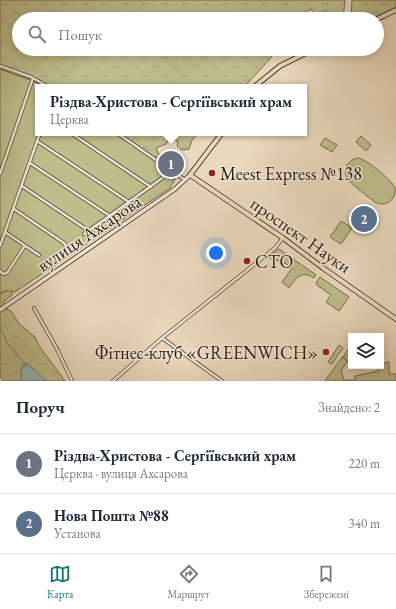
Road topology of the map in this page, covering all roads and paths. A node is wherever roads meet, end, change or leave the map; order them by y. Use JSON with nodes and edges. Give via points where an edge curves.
{"nodes":[{"id":1,"x":396,"y":10,"type":"edge"},
{"id":2,"x":384,"y":16,"type":"edge"},
{"id":3,"x":300,"y":56,"type":"edge"},
{"id":4,"x":0,"y":67,"type":"edge"},
{"id":5,"x":33,"y":78,"type":"junction"},
{"id":6,"x":44,"y":84,"type":"edge"},
{"id":7,"x":258,"y":84,"type":"edge"},
{"id":8,"x":39,"y":136,"type":"edge"},
{"id":9,"x":75,"y":136,"type":"edge"},
{"id":10,"x":121,"y":136,"type":"edge"},
{"id":11,"x":220,"y":136,"type":"edge"},
{"id":12,"x":38,"y":141,"type":"junction"},
{"id":13,"x":30,"y":163,"type":"junction"},
{"id":14,"x":169,"y":170,"type":"junction"},
{"id":15,"x":0,"y":174,"type":"edge"},
{"id":16,"x":190,"y":175,"type":"junction"},
{"id":17,"x":185,"y":181,"type":"junction"},
{"id":18,"x":22,"y":186,"type":"junction"},
{"id":19,"x":151,"y":187,"type":"junction"},
{"id":20,"x":129,"y":202,"type":"junction"},
{"id":21,"x":14,"y":209,"type":"junction"},
{"id":22,"x":110,"y":216,"type":"junction"},
{"id":23,"x":89,"y":231,"type":"junction"},
{"id":24,"x":5,"y":232,"type":"junction"},
{"id":25,"x":84,"y":234,"type":"dead end"},
{"id":26,"x":283,"y":238,"type":"junction"},
{"id":27,"x":24,"y":245,"type":"junction"},
{"id":28,"x":0,"y":246,"type":"edge"},
{"id":29,"x":69,"y":251,"type":"dead end"},
{"id":30,"x":39,"y":255,"type":"dead end"},
{"id":31,"x":0,"y":271,"type":"edge"},
{"id":32,"x":34,"y":308,"type":"dead end"},
{"id":33,"x":0,"y":310,"type":"edge"},
{"id":34,"x":396,"y":319,"type":"edge"},
{"id":35,"x":162,"y":338,"type":"junction"},
{"id":36,"x":72,"y":381,"type":"edge"},
{"id":37,"x":113,"y":381,"type":"edge"},
{"id":38,"x":222,"y":381,"type":"edge"}],
"edges":[{"from":1,"to":2,"type":"main road"},
{"from":3,"to":7,"type":"main road","via":[[280,66]]},
{"from":4,"to":5,"type":"street"},
{"from":5,"to":6,"type":"street"},
{"from":5,"to":15,"type":"street"},
{"from":8,"to":12,"type":"street"},
{"from":9,"to":19,"type":"street"},
{"from":10,"to":14,"type":"street"},
{"from":11,"to":16,"type":"main road"},
{"from":12,"to":13,"type":"street"},
{"from":12,"to":20,"type":"street"},
{"from":13,"to":18,"type":"street"},
{"from":13,"to":22,"type":"street"},
{"from":14,"to":17,"type":"street"},
{"from":14,"to":19,"type":"street"},
{"from":16,"to":17,"type":"main road","name":"вулиця Ахсарова"},
{"from":16,"to":26,"type":"main road","name":"проспект Науки"},
{"from":17,"to":33,"type":"main road","name":"вулиця Ахсарова"},
{"from":18,"to":21,"type":"street"},
{"from":18,"to":23,"type":"street"},
{"from":19,"to":20,"type":"street"},
{"from":20,"to":22,"type":"street"},
{"from":21,"to":24,"type":"street"},
{"from":21,"to":29,"type":"street","via":[[64,243]]},
{"from":22,"to":23,"type":"street"},
{"from":23,"to":25,"type":"street"},
{"from":24,"to":27,"type":"street"},
{"from":24,"to":28,"type":"street"},
{"from":26,"to":34,"type":"main road","name":"проспект Науки"},
{"from":26,"to":35,"type":"street","via":[[275,248]]},
{"from":27,"to":30,"type":"street"},
{"from":27,"to":31,"type":"street","via":[[7,273]]},
{"from":32,"to":36,"type":"street"},
{"from":35,"to":37,"type":"street"},
{"from":35,"to":38,"type":"street"}]}
